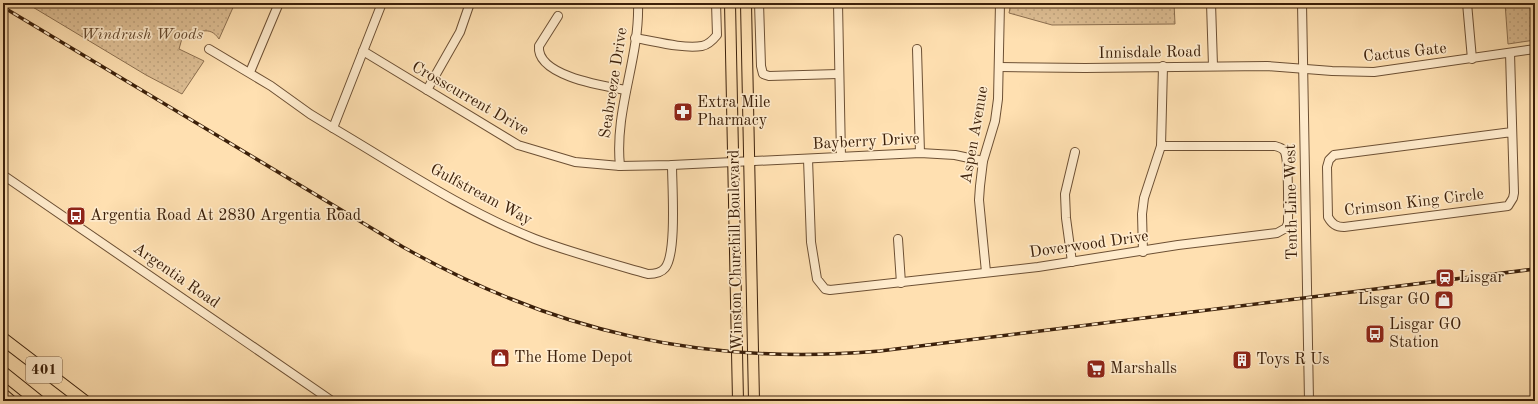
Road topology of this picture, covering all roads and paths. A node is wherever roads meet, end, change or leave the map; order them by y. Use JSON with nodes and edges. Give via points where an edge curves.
{"nodes":[{"id":1,"x":279,"y":3,"type":"edge"},
{"id":2,"x":382,"y":3,"type":"edge"},
{"id":3,"x":470,"y":3,"type":"edge"},
{"id":4,"x":638,"y":3,"type":"edge"},
{"id":5,"x":716,"y":3,"type":"edge"},
{"id":6,"x":730,"y":3,"type":"edge"},
{"id":7,"x":746,"y":3,"type":"edge"},
{"id":8,"x":759,"y":3,"type":"edge"},
{"id":9,"x":838,"y":3,"type":"edge"},
{"id":10,"x":1000,"y":3,"type":"edge"},
{"id":11,"x":1211,"y":3,"type":"edge"},
{"id":12,"x":1302,"y":3,"type":"edge"},
{"id":13,"x":1467,"y":3,"type":"edge"},
{"id":14,"x":558,"y":16,"type":"dead end"},
{"id":15,"x":635,"y":38,"type":"junction"},
{"id":16,"x":209,"y":49,"type":"dead end"},
{"id":17,"x":917,"y":49,"type":"dead end"},
{"id":18,"x":1535,"y":49,"type":"edge"},
{"id":19,"x":363,"y":51,"type":"junction"},
{"id":20,"x":1510,"y":53,"type":"junction"},
{"id":21,"x":1472,"y":59,"type":"junction"},
{"id":22,"x":1163,"y":66,"type":"junction"},
{"id":23,"x":1213,"y":66,"type":"junction"},
{"id":24,"x":999,"y":67,"type":"junction"},
{"id":25,"x":1302,"y":69,"type":"junction"},
{"id":26,"x":250,"y":72,"type":"junction"},
{"id":27,"x":838,"y":74,"type":"junction"},
{"id":28,"x":427,"y":90,"type":"junction"},
{"id":29,"x":626,"y":90,"type":"junction"},
{"id":30,"x":333,"y":128,"type":"junction"},
{"id":31,"x":1512,"y":132,"type":"junction"},
{"id":32,"x":1161,"y":146,"type":"junction"},
{"id":33,"x":1075,"y":152,"type":"dead end"},
{"id":34,"x":920,"y":153,"type":"junction"},
{"id":35,"x":842,"y":157,"type":"junction"},
{"id":36,"x":808,"y":159,"type":"junction"},
{"id":37,"x":983,"y":161,"type":"junction"},
{"id":38,"x":734,"y":162,"type":"junction"},
{"id":39,"x":749,"y":162,"type":"junction"},
{"id":40,"x":672,"y":165,"type":"junction"},
{"id":41,"x":620,"y":166,"type":"junction"},
{"id":42,"x":3,"y":175,"type":"edge"},
{"id":43,"x":898,"y":239,"type":"dead end"},
{"id":44,"x":1143,"y":252,"type":"junction"},
{"id":45,"x":1072,"y":262,"type":"junction"},
{"id":46,"x":986,"y":272,"type":"junction"},
{"id":47,"x":901,"y":283,"type":"junction"},
{"id":48,"x":3,"y":339,"type":"edge"},
{"id":49,"x":3,"y":374,"type":"edge"},
{"id":50,"x":3,"y":395,"type":"edge"},
{"id":51,"x":10,"y":401,"type":"edge"},
{"id":52,"x":38,"y":401,"type":"edge"},
{"id":53,"x":84,"y":401,"type":"edge"},
{"id":54,"x":332,"y":401,"type":"edge"},
{"id":55,"x":738,"y":401,"type":"edge"},
{"id":56,"x":754,"y":401,"type":"edge"},
{"id":57,"x":1309,"y":401,"type":"edge"}],
"edges":[{"from":1,"to":26,"type":"street"},
{"from":2,"to":19,"type":"street"},
{"from":3,"to":28,"type":"street","via":[[460,32]]},
{"from":4,"to":15,"type":"street","name":"Seabreeze Drive"},
{"from":5,"to":15,"type":"street","via":[[717,35],[711,42],[702,46],[674,45]]},
{"from":6,"to":38,"type":"main road","name":"Winston Churchill Boulevard"},
{"from":7,"to":39,"type":"main road","name":"Winston Churchill Boulevard"},
{"from":8,"to":27,"type":"street","via":[[763,74]]},
{"from":9,"to":27,"type":"street"},
{"from":10,"to":24,"type":"street","name":"Aspen Avenue"},
{"from":11,"to":23,"type":"street"},
{"from":12,"to":25,"type":"street","name":"Tenth Line West"},
{"from":13,"to":21,"type":"street"},
{"from":14,"to":29,"type":"street","via":[[539,46],[538,52],[542,61],[574,78]]},
{"from":15,"to":29,"type":"street","name":"Seabreeze Drive"},
{"from":16,"to":26,"type":"street","name":"Gulfstream Way"},
{"from":17,"to":34,"type":"street"},
{"from":18,"to":20,"type":"street","name":"Cactus Gate"},
{"from":19,"to":28,"type":"street","name":"Crosscurrent Drive"},
{"from":19,"to":30,"type":"street"},
{"from":20,"to":21,"type":"street","name":"Cactus Gate"},
{"from":20,"to":31,"type":"street"},
{"from":21,"to":25,"type":"street","name":"Cactus Gate","via":[[1374,72]]},
{"from":22,"to":23,"type":"street","name":"Innisdale Road"},
{"from":22,"to":24,"type":"street","name":"Innisdale Road"},
{"from":22,"to":32,"type":"street"},
{"from":23,"to":25,"type":"street","name":"Innisdale Road"},
{"from":24,"to":37,"type":"street","name":"Aspen Avenue","via":[[995,121]]},
{"from":25,"to":57,"type":"street","name":"Tenth Line West"},
{"from":26,"to":30,"type":"street","name":"Gulfstream Way"},
{"from":27,"to":35,"type":"street"},
{"from":28,"to":41,"type":"street","name":"Crosscurrent Drive","via":[[505,138],[533,151],[575,162]]},
{"from":29,"to":41,"type":"street","name":"Seabreeze Drive","via":[[618,135]]},
{"from":30,"to":40,"type":"street","name":"Gulfstream Way","via":[[499,222],[583,256],[648,274],[661,272],[668,263],[674,228]]},
{"from":31,"to":31,"type":"street","name":"Crimson King Circle","via":[[1334,154],[1327,167],[1328,216],[1334,225],[1344,227],[1508,206],[1514,193]]},
{"from":32,"to":44,"type":"street","via":[[1144,198]]},
{"from":32,"to":44,"type":"street","name":"Doverwood Drive","via":[[1281,148],[1285,152],[1288,223],[1281,232]]},
{"from":33,"to":45,"type":"street","via":[[1065,194]]},
{"from":34,"to":35,"type":"street","name":"Bayberry Drive"},
{"from":34,"to":37,"type":"street","name":"Bayberry Drive","via":[[955,155]]},
{"from":35,"to":36,"type":"street","name":"Bayberry Drive"},
{"from":36,"to":39,"type":"street","name":"Bayberry Drive"},
{"from":36,"to":47,"type":"street","name":"Doverwood Drive","via":[[811,242],[817,279],[825,289],[830,290]]},
{"from":37,"to":46,"type":"street","name":"Aspen Avenue","via":[[979,200]]},
{"from":38,"to":39,"type":"street","name":"Bayberry Drive"},
{"from":38,"to":40,"type":"street","name":"Crosscurrent Drive"},
{"from":38,"to":55,"type":"main road","name":"Winston Churchill Boulevard"},
{"from":39,"to":56,"type":"main road","name":"Winston Churchill Boulevard"},
{"from":40,"to":41,"type":"street","name":"Crosscurrent Drive"},
{"from":42,"to":54,"type":"street","name":"Argentia Road"},
{"from":43,"to":47,"type":"street"},
{"from":44,"to":45,"type":"street","name":"Doverwood Drive"},
{"from":45,"to":46,"type":"street","name":"Doverwood Drive"},
{"from":46,"to":47,"type":"street","name":"Doverwood Drive"},
{"from":48,"to":53,"type":"highway","number":"401"},
{"from":49,"to":52,"type":"highway","number":"401"},
{"from":50,"to":51,"type":"highway"}]}
